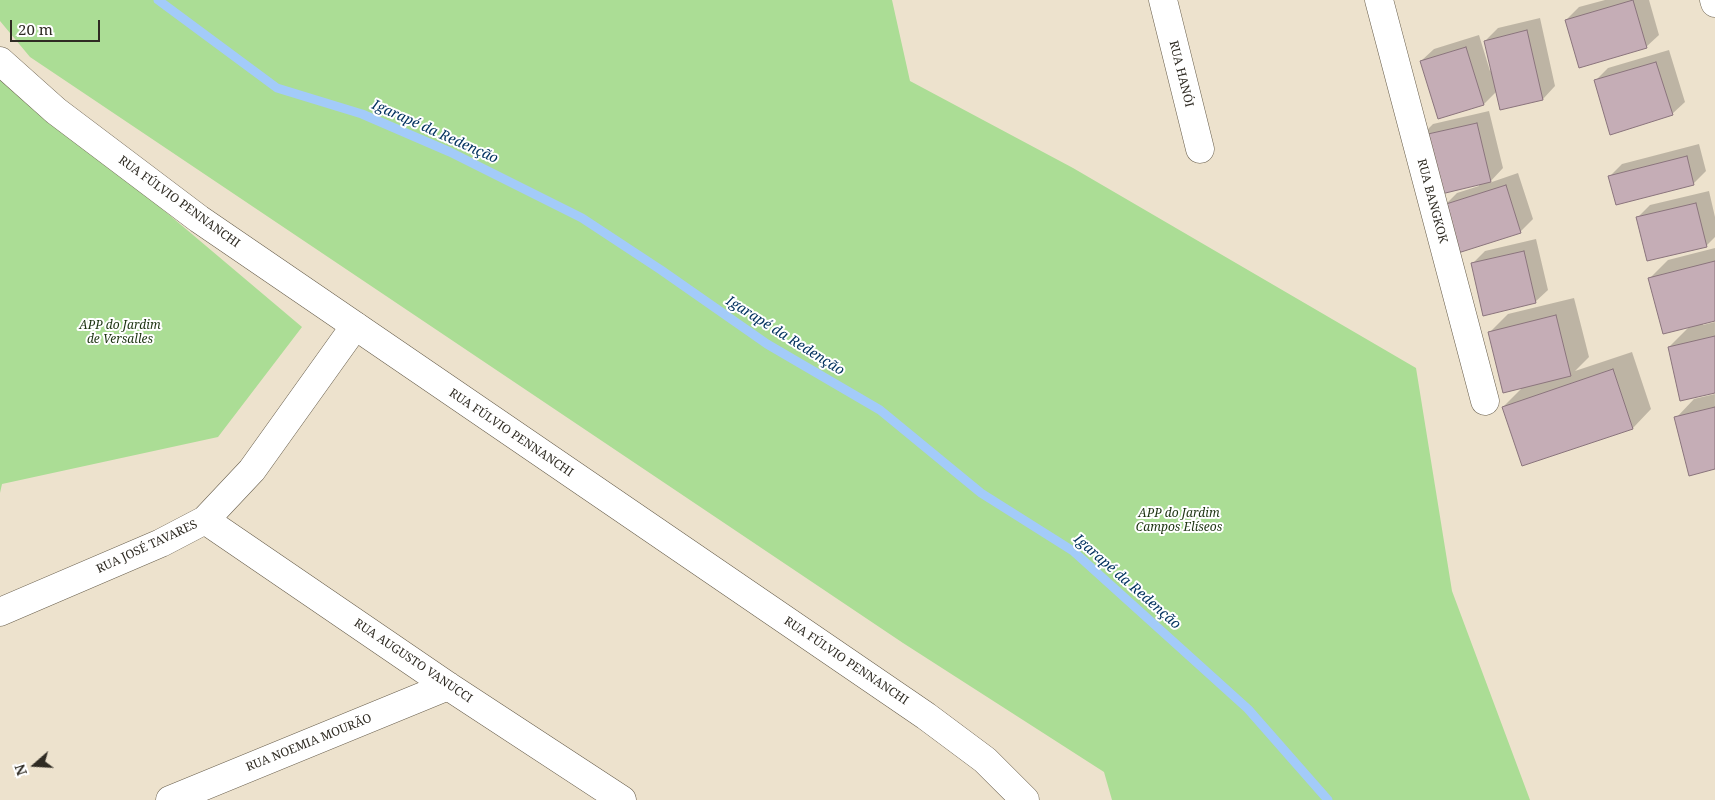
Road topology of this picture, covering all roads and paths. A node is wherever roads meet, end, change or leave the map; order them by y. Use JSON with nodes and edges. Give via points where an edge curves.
{"nodes":[{"id":1,"x":1162,"y":0,"type":"edge"},
{"id":2,"x":1379,"y":0,"type":"edge"},
{"id":3,"x":0,"y":61,"type":"edge"},
{"id":4,"x":1200,"y":149,"type":"dead end"},
{"id":5,"x":355,"y":326,"type":"junction"},
{"id":6,"x":1485,"y":401,"type":"dead end"},
{"id":7,"x":205,"y":520,"type":"junction"},
{"id":8,"x":0,"y":612,"type":"edge"},
{"id":9,"x":448,"y":686,"type":"junction"},
{"id":10,"x":170,"y":800,"type":"edge"},
{"id":11,"x":622,"y":800,"type":"edge"},
{"id":12,"x":1026,"y":800,"type":"edge"}],
"edges":[{"from":1,"to":4,"type":"street","name":"RUA HANÓI"},
{"from":2,"to":6,"type":"street","name":"RUA BANGKOK"},
{"from":3,"to":5,"type":"street","name":"RUA FÚLVIO PENNANCHI","via":[[56,111],[199,219]]},
{"from":5,"to":7,"type":"street","name":"RUA JOSÉ TAVARES","via":[[252,470]]},
{"from":5,"to":12,"type":"street","name":"RUA FÚLVIO PENNANCHI","via":[[926,716],[985,760]]},
{"from":7,"to":8,"type":"street","name":"RUA JOSÉ TAVARES","via":[[161,543]]},
{"from":7,"to":9,"type":"street","name":"RUA AUGUSTO VANUCCI"},
{"from":9,"to":10,"type":"street","name":"RUA NOEMIA MOURÃO"},
{"from":9,"to":11,"type":"street","name":"RUA AUGUSTO VANUCCI"}]}
